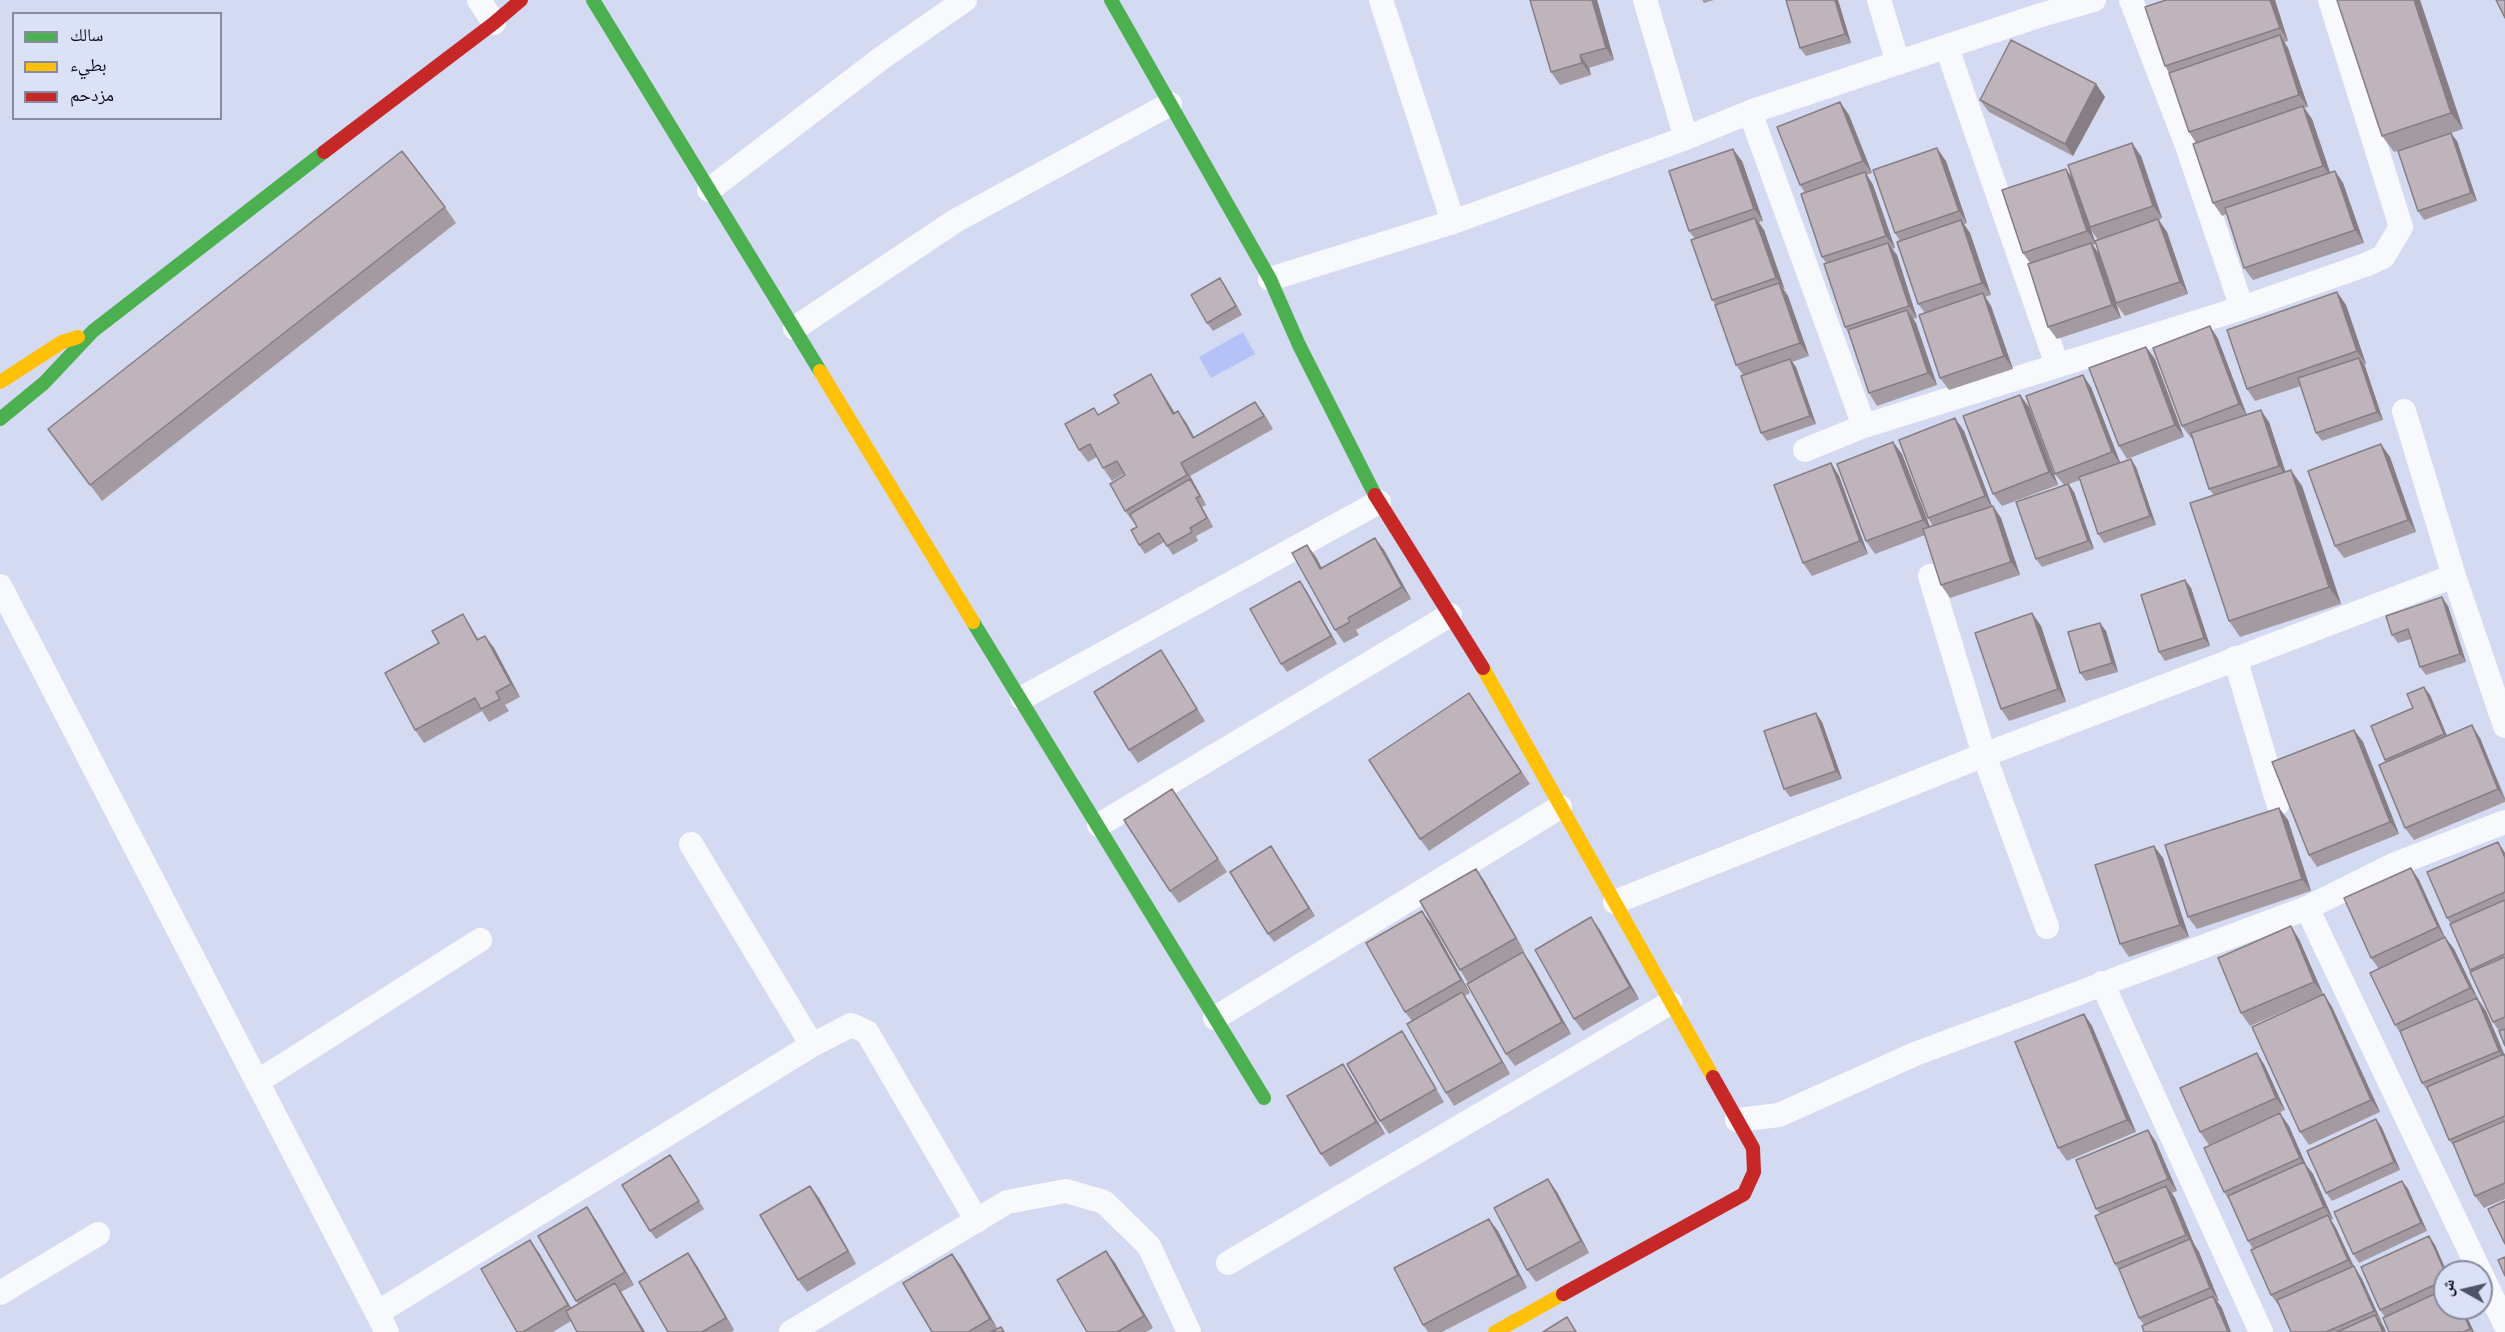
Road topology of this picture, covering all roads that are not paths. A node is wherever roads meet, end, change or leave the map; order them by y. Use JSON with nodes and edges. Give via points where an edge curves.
{"nodes":[{"id":1,"x":478,"y":0,"type":"edge"},
{"id":2,"x":521,"y":0,"type":"edge"},
{"id":3,"x":593,"y":0,"type":"edge"},
{"id":4,"x":965,"y":0,"type":"edge"},
{"id":5,"x":1111,"y":0,"type":"edge"},
{"id":6,"x":1381,"y":0,"type":"edge"},
{"id":7,"x":1645,"y":0,"type":"edge"},
{"id":8,"x":1879,"y":0,"type":"edge"},
{"id":9,"x":2094,"y":0,"type":"edge"},
{"id":10,"x":2131,"y":0,"type":"edge"},
{"id":11,"x":2330,"y":0,"type":"edge"},
{"id":12,"x":2039,"y":8,"type":"edge"},
{"id":13,"x":494,"y":23,"type":"junction"},
{"id":14,"x":1947,"y":48,"type":"junction"},
{"id":15,"x":1898,"y":63,"type":"junction"},
{"id":16,"x":1170,"y":104,"type":"junction"},
{"id":17,"x":1750,"y":112,"type":"junction"},
{"id":18,"x":1686,"y":138,"type":"junction"},
{"id":19,"x":709,"y":190,"type":"junction"},
{"id":20,"x":1453,"y":222,"type":"junction"},
{"id":21,"x":1270,"y":279,"type":"junction"},
{"id":22,"x":2242,"y":308,"type":"junction"},
{"id":23,"x":795,"y":328,"type":"junction"},
{"id":24,"x":93,"y":331,"type":"junction"},
{"id":25,"x":2057,"y":365,"type":"junction"},
{"id":26,"x":0,"y":382,"type":"edge"},
{"id":27,"x":2404,"y":411,"type":"dead end"},
{"id":28,"x":0,"y":418,"type":"edge"},
{"id":29,"x":1864,"y":426,"type":"junction"},
{"id":30,"x":1805,"y":450,"type":"dead end"},
{"id":31,"x":1379,"y":502,"type":"junction"},
{"id":32,"x":1930,"y":576,"type":"edge"},
{"id":33,"x":2454,"y":576,"type":"junction"},
{"id":34,"x":0,"y":586,"type":"edge"},
{"id":35,"x":1450,"y":615,"type":"junction"},
{"id":36,"x":2235,"y":658,"type":"junction"},
{"id":37,"x":1022,"y":698,"type":"junction"},
{"id":38,"x":2505,"y":726,"type":"edge"},
{"id":39,"x":1984,"y":755,"type":"junction"},
{"id":40,"x":2278,"y":803,"type":"edge"},
{"id":41,"x":1560,"y":807,"type":"junction"},
{"id":42,"x":2505,"y":822,"type":"edge"},
{"id":43,"x":1099,"y":825,"type":"junction"},
{"id":44,"x":691,"y":844,"type":"dead end"},
{"id":45,"x":1615,"y":902,"type":"junction"},
{"id":46,"x":2307,"y":908,"type":"junction"},
{"id":47,"x":2047,"y":927,"type":"dead end"},
{"id":48,"x":480,"y":940,"type":"dead end"},
{"id":49,"x":2102,"y":983,"type":"junction"},
{"id":50,"x":1670,"y":1003,"type":"junction"},
{"id":51,"x":1215,"y":1018,"type":"junction"},
{"id":52,"x":812,"y":1045,"type":"junction"},
{"id":53,"x":257,"y":1082,"type":"junction"},
{"id":54,"x":1264,"y":1098,"type":"dead end"},
{"id":55,"x":1737,"y":1120,"type":"junction"},
{"id":56,"x":977,"y":1221,"type":"junction"},
{"id":57,"x":98,"y":1234,"type":"dead end"},
{"id":58,"x":2475,"y":1260,"type":"edge"},
{"id":59,"x":1228,"y":1263,"type":"dead end"},
{"id":60,"x":0,"y":1293,"type":"edge"},
{"id":61,"x":2493,"y":1298,"type":"edge"},
{"id":62,"x":382,"y":1322,"type":"edge"},
{"id":63,"x":2505,"y":1324,"type":"edge"},
{"id":64,"x":791,"y":1332,"type":"edge"},
{"id":65,"x":1188,"y":1332,"type":"edge"},
{"id":66,"x":1496,"y":1332,"type":"edge"},
{"id":67,"x":2261,"y":1332,"type":"edge"}],
"edges":[{"from":1,"to":13,"type":"street"},
{"from":2,"to":13,"type":"street"},
{"from":3,"to":19,"type":"street"},
{"from":4,"to":19,"type":"street","via":[[883,57]]},
{"from":5,"to":16,"type":"street"},
{"from":6,"to":20,"type":"street"},
{"from":7,"to":18,"type":"street"},
{"from":8,"to":15,"type":"street"},
{"from":9,"to":12,"type":"street"},
{"from":10,"to":22,"type":"street","via":[[2186,143]]},
{"from":11,"to":22,"type":"street","via":[[2402,227],[2383,257]]},
{"from":12,"to":14,"type":"street"},
{"from":13,"to":24,"type":"street"},
{"from":14,"to":15,"type":"street"},
{"from":14,"to":25,"type":"street"},
{"from":15,"to":17,"type":"street"},
{"from":16,"to":21,"type":"street"},
{"from":16,"to":23,"type":"street","via":[[956,221]]},
{"from":17,"to":18,"type":"street"},
{"from":17,"to":29,"type":"street"},
{"from":18,"to":20,"type":"street"},
{"from":19,"to":23,"type":"street"},
{"from":20,"to":21,"type":"street"},
{"from":21,"to":31,"type":"street"},
{"from":22,"to":25,"type":"street"},
{"from":23,"to":37,"type":"street"},
{"from":24,"to":26,"type":"street","via":[[62,342]]},
{"from":24,"to":28,"type":"street","via":[[44,382]]},
{"from":25,"to":29,"type":"street"},
{"from":27,"to":33,"type":"street"},
{"from":29,"to":30,"type":"street"},
{"from":31,"to":35,"type":"street"},
{"from":31,"to":37,"type":"street"},
{"from":32,"to":39,"type":"street"},
{"from":33,"to":36,"type":"street"},
{"from":33,"to":38,"type":"street"},
{"from":34,"to":53,"type":"street"},
{"from":35,"to":41,"type":"street"},
{"from":35,"to":43,"type":"street"},
{"from":36,"to":39,"type":"street"},
{"from":36,"to":40,"type":"street"},
{"from":37,"to":43,"type":"street"},
{"from":39,"to":45,"type":"street"},
{"from":39,"to":47,"type":"street"},
{"from":41,"to":45,"type":"street"},
{"from":41,"to":51,"type":"street"},
{"from":42,"to":46,"type":"street","via":[[2393,865]]},
{"from":43,"to":51,"type":"street"},
{"from":44,"to":52,"type":"street"},
{"from":45,"to":50,"type":"street"},
{"from":46,"to":49,"type":"street"},
{"from":46,"to":58,"type":"street"},
{"from":48,"to":53,"type":"street"},
{"from":49,"to":55,"type":"street","via":[[1915,1054],[1779,1115]]},
{"from":49,"to":67,"type":"street"},
{"from":50,"to":55,"type":"street"},
{"from":50,"to":59,"type":"street"},
{"from":51,"to":54,"type":"street"},
{"from":52,"to":56,"type":"street","via":[[851,1025],[867,1032]]},
{"from":52,"to":62,"type":"street"},
{"from":53,"to":62,"type":"street"},
{"from":55,"to":66,"type":"street","via":[[1753,1148],[1756,1166],[1753,1181],[1744,1194]]},
{"from":56,"to":64,"type":"street"},
{"from":56,"to":65,"type":"street","via":[[1007,1202],[1066,1191],[1104,1202],[1149,1246]]},
{"from":57,"to":60,"type":"street"},
{"from":61,"to":63,"type":"street"}]}
